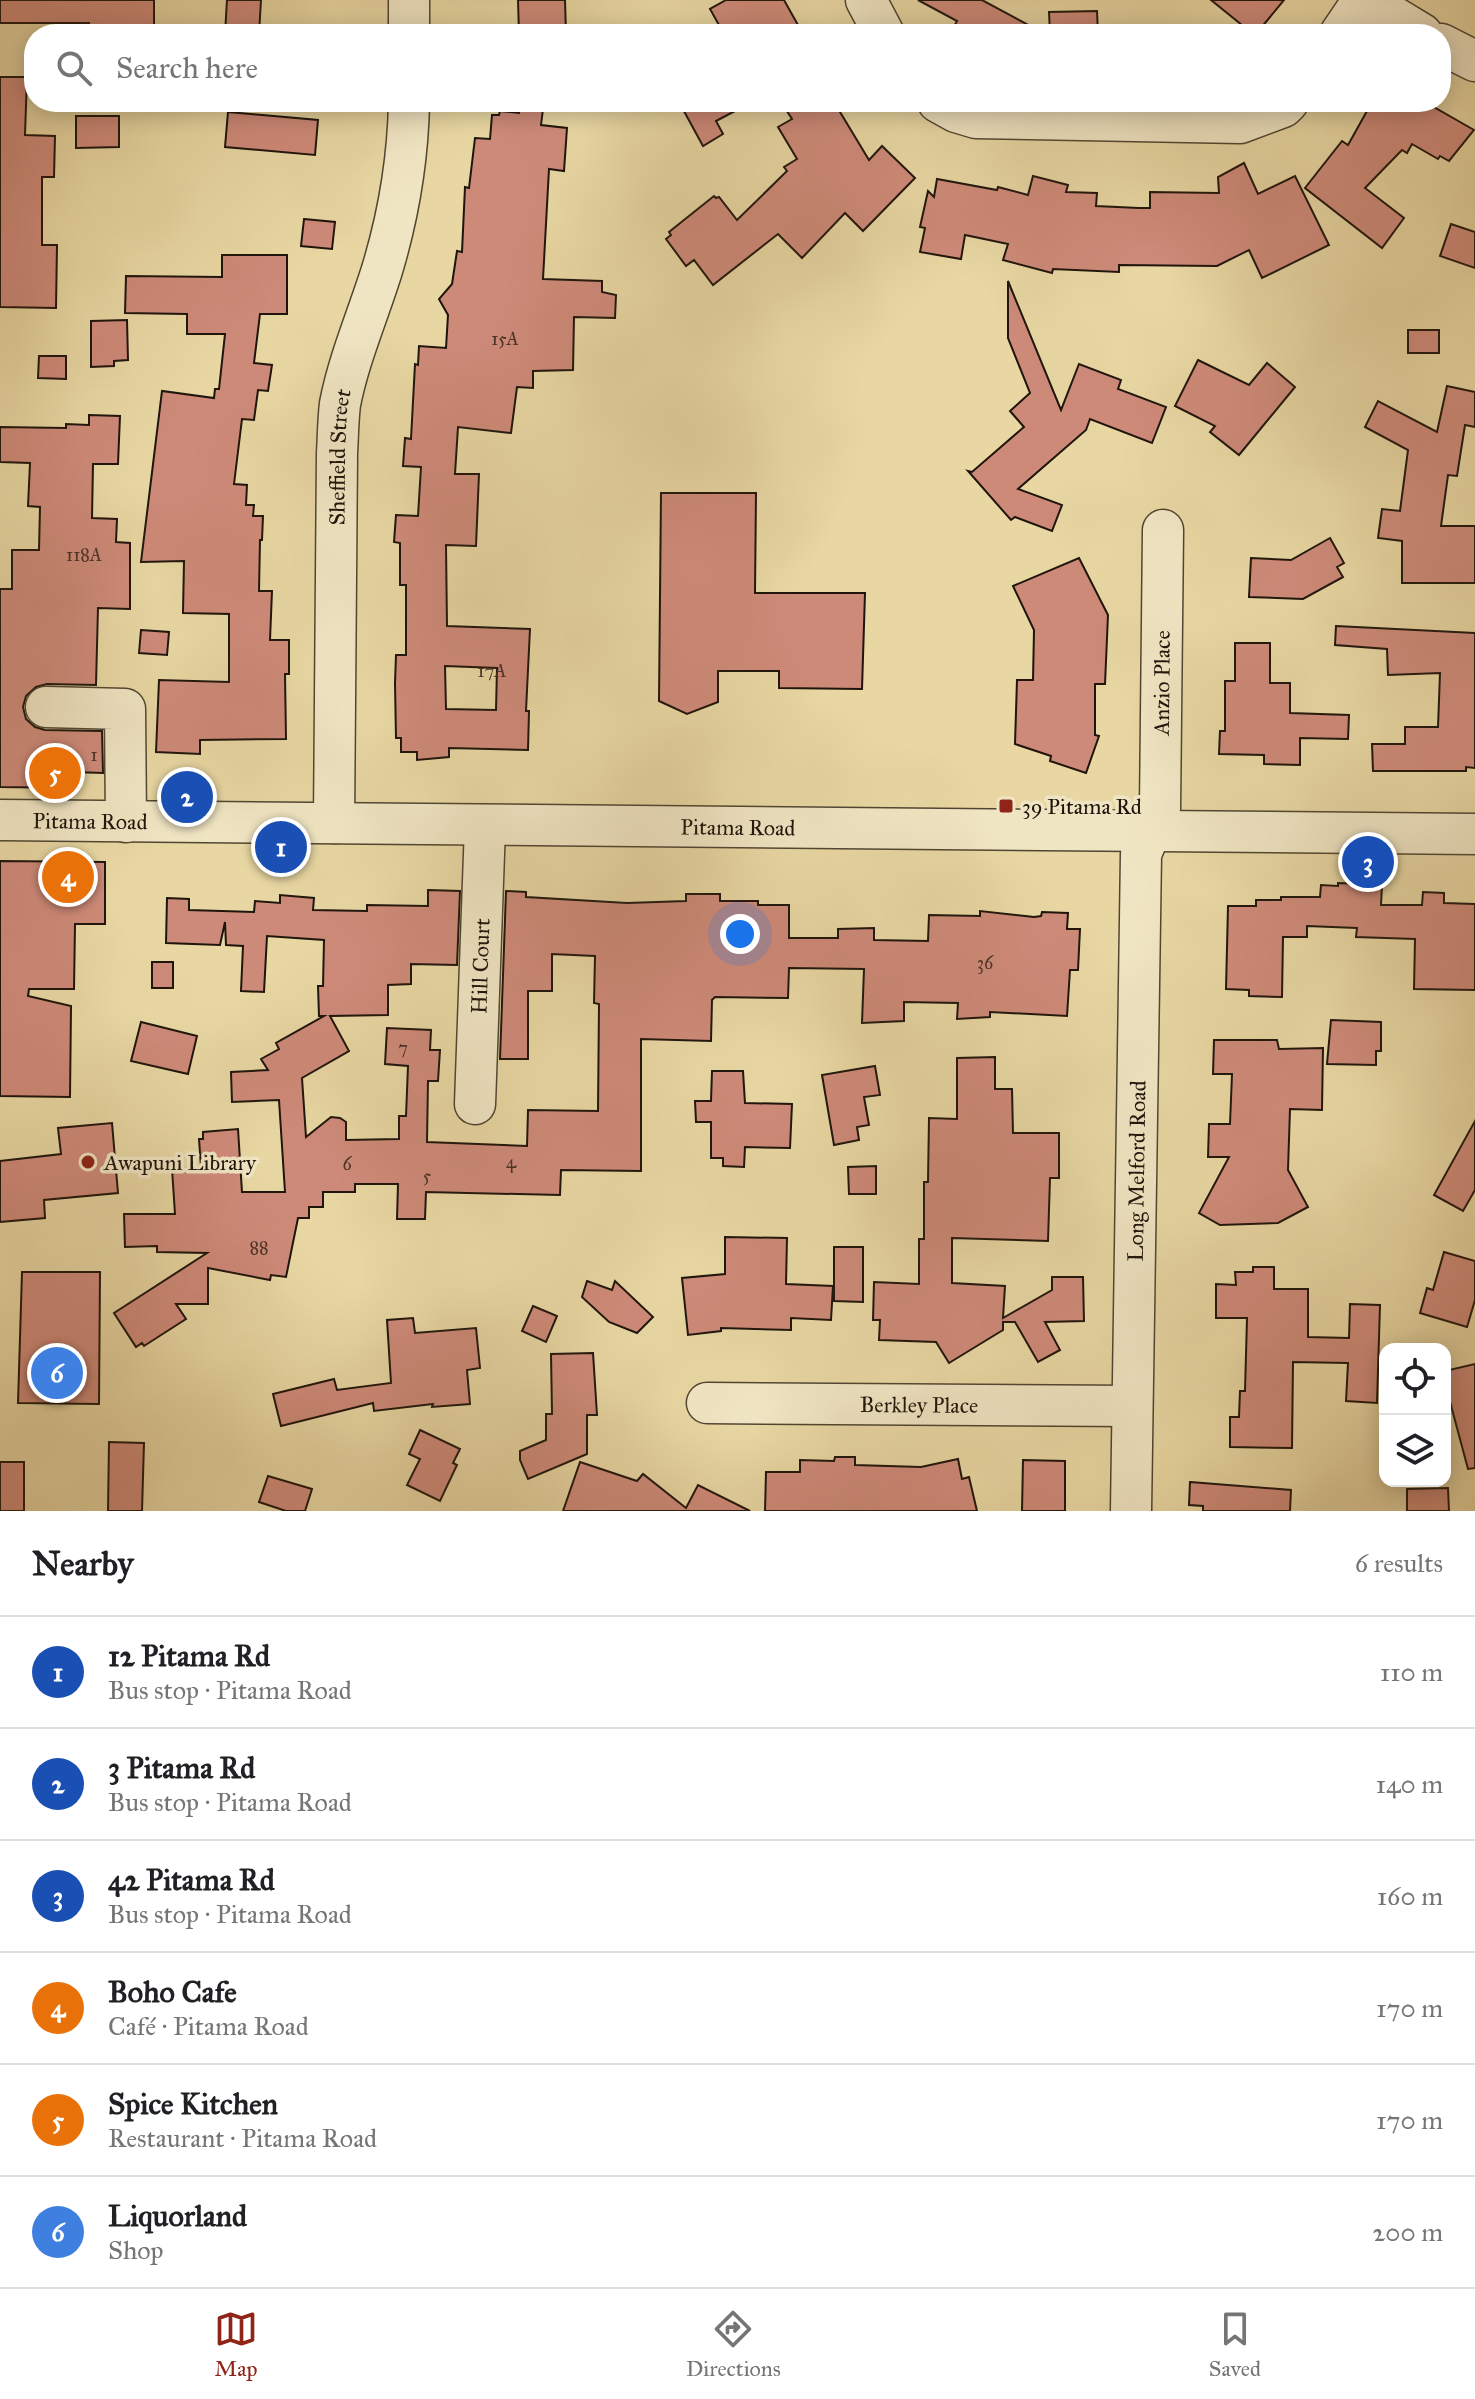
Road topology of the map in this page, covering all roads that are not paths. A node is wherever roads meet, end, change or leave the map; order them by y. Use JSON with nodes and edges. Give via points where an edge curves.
{"nodes":[{"id":1,"x":409,"y":0,"type":"edge"},
{"id":2,"x":866,"y":0,"type":"edge"},
{"id":3,"x":1364,"y":0,"type":"edge"},
{"id":4,"x":409,"y":24,"type":"edge"},
{"id":5,"x":879,"y":24,"type":"edge"},
{"id":6,"x":1347,"y":24,"type":"edge"},
{"id":7,"x":1405,"y":24,"type":"edge"},
{"id":8,"x":1451,"y":49,"type":"edge"},
{"id":9,"x":1475,"y":61,"type":"edge"},
{"id":10,"x":408,"y":112,"type":"edge"},
{"id":11,"x":956,"y":112,"type":"edge"},
{"id":12,"x":1270,"y":112,"type":"edge"},
{"id":13,"x":1163,"y":530,"type":"dead end"},
{"id":14,"x":46,"y":707,"type":"dead end"},
{"id":15,"x":0,"y":820,"type":"edge"},
{"id":16,"x":126,"y":822,"type":"junction"},
{"id":17,"x":334,"y":823,"type":"junction"},
{"id":18,"x":485,"y":826,"type":"junction"},
{"id":19,"x":1150,"y":832,"type":"junction"},
{"id":20,"x":1475,"y":834,"type":"edge"},
{"id":21,"x":475,"y":1104,"type":"dead end"},
{"id":22,"x":707,"y":1403,"type":"dead end"},
{"id":23,"x":1132,"y":1406,"type":"junction"},
{"id":24,"x":1131,"y":1511,"type":"edge"}],
"edges":[{"from":1,"to":4,"type":"street"},
{"from":2,"to":5,"type":"street"},
{"from":3,"to":6,"type":"street"},
{"from":3,"to":7,"type":"street"},
{"from":8,"to":9,"type":"street"},
{"from":10,"to":17,"type":"street","name":"Sheffield Street","via":[[395,219],[340,406]]},
{"from":11,"to":12,"type":"street","via":[[976,118],[1240,123]]},
{"from":13,"to":19,"type":"street","name":"Anzio Place","via":[[1160,809]]},
{"from":14,"to":16,"type":"street","via":[[125,709]]},
{"from":15,"to":16,"type":"street","name":"Pitama Road"},
{"from":16,"to":17,"type":"street","name":"Pitama Road"},
{"from":17,"to":18,"type":"street","name":"Pitama Road"},
{"from":18,"to":19,"type":"street","name":"Pitama Road"},
{"from":18,"to":21,"type":"street","name":"Hill Court"},
{"from":19,"to":20,"type":"street","name":"Pitama Road"},
{"from":19,"to":23,"type":"street","name":"Long Melford Road","via":[[1141,854]]},
{"from":22,"to":23,"type":"street","name":"Berkley Place"},
{"from":23,"to":24,"type":"street","name":"Long Melford Road"}]}
